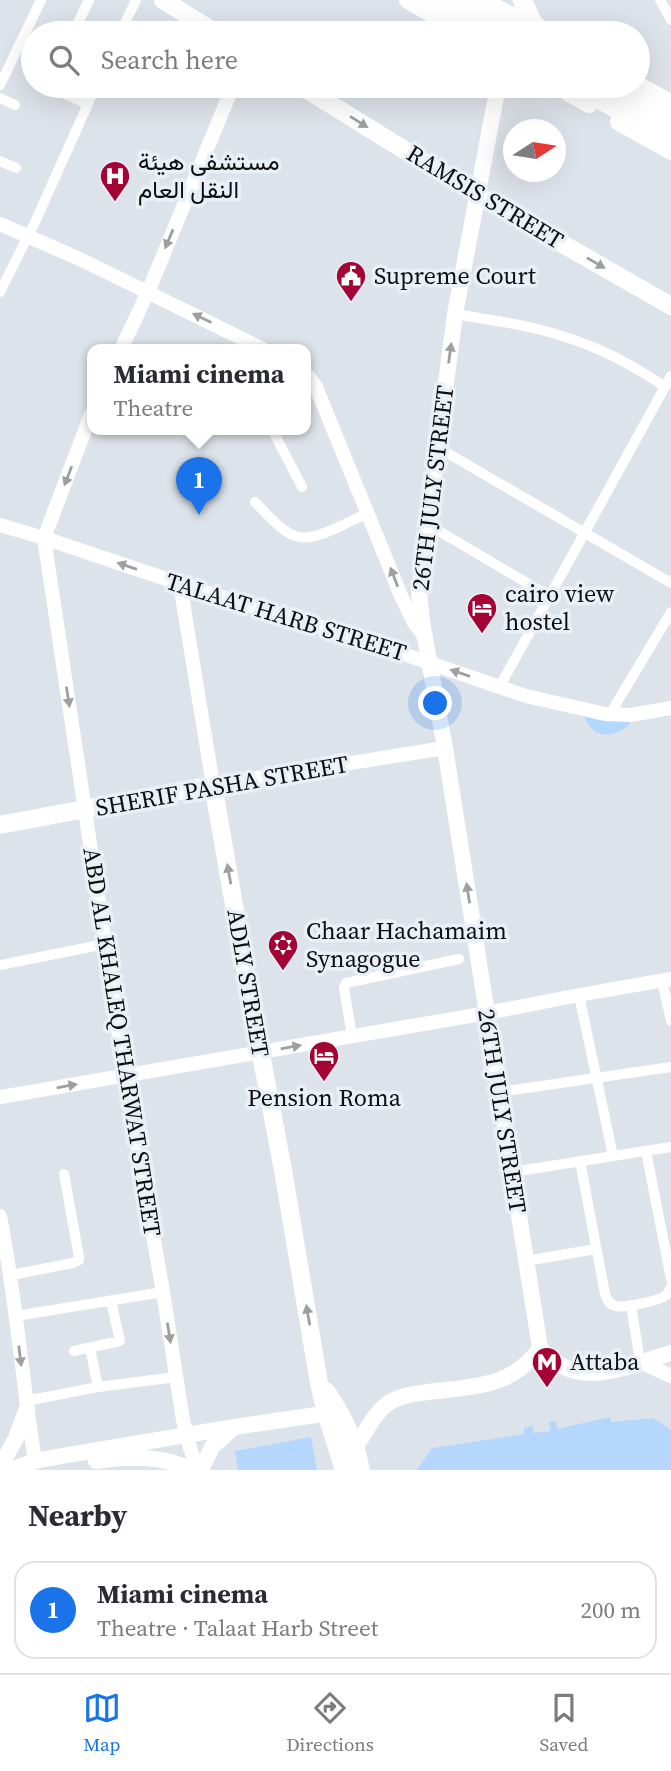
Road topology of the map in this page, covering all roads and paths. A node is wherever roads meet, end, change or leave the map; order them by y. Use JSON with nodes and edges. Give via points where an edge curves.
{"nodes":[{"id":1,"x":41,"y":0,"type":"edge"},
{"id":2,"x":89,"y":0,"type":"edge"},
{"id":3,"x":136,"y":0,"type":"edge"},
{"id":4,"x":163,"y":0,"type":"edge"},
{"id":5,"x":408,"y":0,"type":"edge"},
{"id":6,"x":429,"y":0,"type":"edge"},
{"id":7,"x":455,"y":0,"type":"edge"},
{"id":8,"x":522,"y":0,"type":"edge"},
{"id":9,"x":528,"y":0,"type":"edge"},
{"id":10,"x":660,"y":0,"type":"edge"},
{"id":11,"x":487,"y":1,"type":"edge"},
{"id":12,"x":671,"y":20,"type":"edge"},
{"id":13,"x":31,"y":21,"type":"edge"},
{"id":14,"x":79,"y":21,"type":"edge"},
{"id":15,"x":126,"y":21,"type":"edge"},
{"id":16,"x":197,"y":21,"type":"edge"},
{"id":17,"x":444,"y":21,"type":"edge"},
{"id":18,"x":465,"y":21,"type":"edge"},
{"id":19,"x":491,"y":21,"type":"edge"},
{"id":20,"x":523,"y":21,"type":"edge"},
{"id":21,"x":532,"y":21,"type":"edge"},
{"id":22,"x":537,"y":21,"type":"edge"},
{"id":23,"x":21,"y":41,"type":"edge"},
{"id":24,"x":0,"y":85,"type":"edge"},
{"id":25,"x":650,"y":94,"type":"edge"},
{"id":26,"x":0,"y":98,"type":"edge"},
{"id":27,"x":75,"y":98,"type":"edge"},
{"id":28,"x":91,"y":98,"type":"edge"},
{"id":29,"x":228,"y":98,"type":"edge"},
{"id":30,"x":320,"y":98,"type":"edge"},
{"id":31,"x":496,"y":98,"type":"edge"},
{"id":32,"x":578,"y":98,"type":"edge"},
{"id":33,"x":597,"y":98,"type":"edge"},
{"id":34,"x":638,"y":98,"type":"edge"},
{"id":35,"x":668,"y":99,"type":"edge"},
{"id":36,"x":88,"y":104,"type":"junction"},
{"id":37,"x":15,"y":105,"type":"dead end"},
{"id":38,"x":671,"y":120,"type":"edge"},
{"id":39,"x":671,"y":140,"type":"edge"},
{"id":40,"x":671,"y":151,"type":"edge"},
{"id":41,"x":0,"y":162,"type":"edge"},
{"id":42,"x":16,"y":168,"type":"dead end"},
{"id":43,"x":477,"y":195,"type":"junction"},
{"id":44,"x":0,"y":223,"type":"edge"},
{"id":45,"x":28,"y":236,"type":"junction"},
{"id":46,"x":0,"y":292,"type":"edge"},
{"id":47,"x":148,"y":292,"type":"junction"},
{"id":48,"x":671,"y":306,"type":"edge"},
{"id":49,"x":455,"y":314,"type":"junction"},
{"id":50,"x":123,"y":344,"type":"edge"},
{"id":51,"x":253,"y":344,"type":"edge"},
{"id":52,"x":671,"y":376,"type":"edge"},
{"id":53,"x":665,"y":387,"type":"junction"},
{"id":54,"x":311,"y":389,"type":"edge"},
{"id":55,"x":87,"y":425,"type":"edge"},
{"id":56,"x":275,"y":435,"type":"edge"},
{"id":57,"x":437,"y":447,"type":"junction"},
{"id":58,"x":302,"y":487,"type":"dead end"},
{"id":59,"x":255,"y":502,"type":"dead end"},
{"id":60,"x":368,"y":513,"type":"junction"},
{"id":61,"x":427,"y":524,"type":"junction"},
{"id":62,"x":0,"y":525,"type":"edge"},
{"id":63,"x":584,"y":533,"type":"junction"},
{"id":64,"x":44,"y":538,"type":"junction"},
{"id":65,"x":671,"y":583,"type":"edge"},
{"id":66,"x":180,"y":584,"type":"junction"},
{"id":67,"x":550,"y":596,"type":"junction"},
{"id":68,"x":671,"y":612,"type":"edge"},
{"id":69,"x":425,"y":638,"type":"junction"},
{"id":70,"x":429,"y":662,"type":"junction"},
{"id":71,"x":500,"y":686,"type":"junction"},
{"id":72,"x":671,"y":708,"type":"edge"},
{"id":73,"x":610,"y":714,"type":"junction"},
{"id":74,"x":445,"y":748,"type":"junction"},
{"id":75,"x":213,"y":785,"type":"junction"},
{"id":76,"x":85,"y":810,"type":"junction"},
{"id":77,"x":0,"y":825,"type":"edge"},
{"id":78,"x":106,"y":944,"type":"junction"},
{"id":79,"x":459,"y":959,"type":"dead end"},
{"id":80,"x":0,"y":965,"type":"edge"},
{"id":81,"x":666,"y":980,"type":"edge"},
{"id":82,"x":579,"y":995,"type":"junction"},
{"id":83,"x":487,"y":1013,"type":"junction"},
{"id":84,"x":671,"y":1021,"type":"edge"},
{"id":85,"x":352,"y":1036,"type":"junction"},
{"id":86,"x":261,"y":1052,"type":"junction"},
{"id":87,"x":671,"y":1067,"type":"edge"},
{"id":88,"x":125,"y":1076,"type":"junction"},
{"id":89,"x":596,"y":1079,"type":"junction"},
{"id":90,"x":499,"y":1092,"type":"junction"},
{"id":91,"x":0,"y":1097,"type":"edge"},
{"id":92,"x":671,"y":1147,"type":"edge"},
{"id":93,"x":646,"y":1151,"type":"junction"},
{"id":94,"x":613,"y":1157,"type":"junction"},
{"id":95,"x":580,"y":1161,"type":"junction"},
{"id":96,"x":512,"y":1172,"type":"junction"},
{"id":97,"x":64,"y":1174,"type":"dead end"},
{"id":98,"x":0,"y":1216,"type":"edge"},
{"id":99,"x":667,"y":1234,"type":"edge"},
{"id":100,"x":596,"y":1249,"type":"junction"},
{"id":101,"x":4,"y":1253,"type":"edge"},
{"id":102,"x":526,"y":1261,"type":"junction"},
{"id":103,"x":11,"y":1275,"type":"junction"},
{"id":104,"x":671,"y":1279,"type":"edge"},
{"id":105,"x":671,"y":1287,"type":"edge"},
{"id":106,"x":163,"y":1292,"type":"junction"},
{"id":107,"x":111,"y":1301,"type":"junction"},
{"id":108,"x":631,"y":1305,"type":"junction"},
{"id":109,"x":16,"y":1316,"type":"junction"},
{"id":110,"x":90,"y":1348,"type":"junction"},
{"id":111,"x":540,"y":1348,"type":"junction"},
{"id":112,"x":74,"y":1351,"type":"dead end"},
{"id":113,"x":671,"y":1353,"type":"edge"},
{"id":114,"x":640,"y":1362,"type":"junction"},
{"id":115,"x":671,"y":1376,"type":"edge"},
{"id":116,"x":176,"y":1377,"type":"junction"},
{"id":117,"x":98,"y":1388,"type":"junction"},
{"id":118,"x":26,"y":1404,"type":"junction"},
{"id":119,"x":333,"y":1412,"type":"junction"},
{"id":120,"x":234,"y":1427,"type":"junction"},
{"id":121,"x":186,"y":1435,"type":"junction"},
{"id":122,"x":346,"y":1447,"type":"junction"},
{"id":123,"x":35,"y":1461,"type":"junction"},
{"id":124,"x":0,"y":1467,"type":"edge"},
{"id":125,"x":11,"y":1470,"type":"edge"},
{"id":126,"x":192,"y":1470,"type":"edge"},
{"id":127,"x":200,"y":1470,"type":"edge"},
{"id":128,"x":333,"y":1470,"type":"edge"},
{"id":129,"x":344,"y":1470,"type":"edge"},
{"id":130,"x":361,"y":1470,"type":"edge"}],
"edges":[{"from":1,"to":13,"type":"street"},
{"from":2,"to":14,"type":"street"},
{"from":3,"to":15,"type":"street"},
{"from":4,"to":16,"type":"main road"},
{"from":5,"to":17,"type":"main road"},
{"from":6,"to":18,"type":"highway"},
{"from":7,"to":19,"type":"highway"},
{"from":8,"to":21,"type":"highway"},
{"from":9,"to":22,"type":"main road"},
{"from":10,"to":12,"type":"street"},
{"from":11,"to":20,"type":"main road"},
{"from":23,"to":24,"type":"street"},
{"from":25,"to":35,"type":"main road"},
{"from":26,"to":37,"type":"street"},
{"from":27,"to":36,"type":"street"},
{"from":28,"to":36,"type":"street"},
{"from":29,"to":47,"type":"street","one_way":true},
{"from":30,"to":43,"type":"main road","name":"RAMSIS STREET","one_way":true},
{"from":31,"to":43,"type":"main road","name":"26TH JULY STREET"},
{"from":32,"to":40,"type":"main road"},
{"from":33,"to":39,"type":"highway"},
{"from":34,"to":38,"type":"highway"},
{"from":36,"to":45,"type":"street"},
{"from":41,"to":42,"type":"street"},
{"from":43,"to":48,"type":"main road","name":"RAMSIS STREET","one_way":true},
{"from":43,"to":49,"type":"main road","name":"26TH JULY STREET"},
{"from":44,"to":45,"type":"street"},
{"from":45,"to":46,"type":"street"},
{"from":45,"to":47,"type":"street"},
{"from":47,"to":50,"type":"street"},
{"from":51,"to":47,"type":"street","one_way":true},
{"from":49,"to":53,"type":"street","via":[[532,327],[571,339],[618,358]]},
{"from":57,"to":49,"type":"main road","name":"26TH JULY STREET","one_way":true},
{"from":52,"to":53,"type":"street"},
{"from":53,"to":63,"type":"street"},
{"from":54,"to":60,"type":"street"},
{"from":55,"to":64,"type":"street","name":"ABD AL KHALEQ THARWAT STREET","one_way":true},
{"from":56,"to":58,"type":"street"},
{"from":57,"to":61,"type":"main road","name":"26TH JULY STREET"},
{"from":57,"to":63,"type":"street"},
{"from":59,"to":60,"type":"street","via":[[298,537],[319,534]]},
{"from":69,"to":60,"type":"street","one_way":true,"via":[[407,609]]},
{"from":61,"to":67,"type":"street"},
{"from":61,"to":69,"type":"main road","name":"26TH JULY STREET","via":[[419,591]]},
{"from":62,"to":64,"type":"street","name":"TALAAT HARB STREET"},
{"from":63,"to":65,"type":"street"},
{"from":63,"to":67,"type":"street"},
{"from":66,"to":64,"type":"street","name":"TALAAT HARB STREET","one_way":true},
{"from":64,"to":76,"type":"street","name":"ABD AL KHALEQ THARWAT STREET","one_way":true},
{"from":66,"to":70,"type":"street","name":"TALAAT HARB STREET"},
{"from":66,"to":75,"type":"street","name":"ADLY STREET"},
{"from":67,"to":71,"type":"street"},
{"from":68,"to":73,"type":"street"},
{"from":69,"to":70,"type":"main road","name":"26TH JULY STREET"},
{"from":71,"to":70,"type":"street","name":"TALAAT HARB STREET","one_way":true},
{"from":70,"to":74,"type":"main road","name":"26TH JULY STREET"},
{"from":71,"to":73,"type":"street","name":"TALAAT HARB STREET"},
{"from":72,"to":73,"type":"street","name":"TALAAT HARB STREET"},
{"from":74,"to":75,"type":"street","name":"SHERIF PASHA STREET"},
{"from":83,"to":74,"type":"main road","name":"26TH JULY STREET","one_way":true},
{"from":75,"to":76,"type":"main road","name":"SHERIF PASHA STREET"},
{"from":86,"to":75,"type":"main road","name":"ADLY STREET","one_way":true},
{"from":76,"to":77,"type":"main road","name":"SHERIF PASHA STREET"},
{"from":76,"to":78,"type":"street","name":"ABD AL KHALEQ THARWAT STREET"},
{"from":78,"to":80,"type":"street"},
{"from":78,"to":88,"type":"street","name":"ABD AL KHALEQ THARWAT STREET"},
{"from":79,"to":85,"type":"street","via":[[346,983]]},
{"from":81,"to":82,"type":"street"},
{"from":81,"to":84,"type":"street"},
{"from":82,"to":83,"type":"street"},
{"from":82,"to":89,"type":"street"},
{"from":83,"to":85,"type":"street"},
{"from":83,"to":90,"type":"main road","name":"26TH JULY STREET"},
{"from":86,"to":85,"type":"street","one_way":true},
{"from":86,"to":88,"type":"street"},
{"from":119,"to":86,"type":"main road","name":"ADLY STREET","one_way":true,"via":[[319,1383]]},
{"from":87,"to":89,"type":"street"},
{"from":91,"to":88,"type":"street","one_way":true},
{"from":88,"to":106,"type":"street","name":"ABD AL KHALEQ THARWAT STREET"},
{"from":89,"to":90,"type":"street"},
{"from":89,"to":94,"type":"street"},
{"from":90,"to":96,"type":"main road","name":"26TH JULY STREET"},
{"from":92,"to":93,"type":"street"},
{"from":93,"to":94,"type":"street"},
{"from":93,"to":99,"type":"street"},
{"from":94,"to":95,"type":"street"},
{"from":95,"to":96,"type":"street"},
{"from":95,"to":100,"type":"street"},
{"from":96,"to":102,"type":"main road","name":"26TH JULY STREET"},
{"from":97,"to":103,"type":"street","via":[[79,1260]]},
{"from":98,"to":101,"type":"street"},
{"from":99,"to":104,"type":"street"},
{"from":100,"to":102,"type":"street"},
{"from":100,"to":108,"type":"street","via":[[607,1300],[618,1307]]},
{"from":101,"to":103,"type":"street"},
{"from":102,"to":111,"type":"main road","name":"26TH JULY STREET"},
{"from":103,"to":109,"type":"street"},
{"from":105,"to":108,"type":"street","via":[[664,1297]]},
{"from":106,"to":107,"type":"street"},
{"from":106,"to":116,"type":"street","name":"ABD AL KHALEQ THARWAT STREET","one_way":true},
{"from":107,"to":109,"type":"street"},
{"from":107,"to":110,"type":"street","via":[[120,1340]]},
{"from":108,"to":114,"type":"street"},
{"from":109,"to":118,"type":"street","one_way":true},
{"from":110,"to":112,"type":"street"},
{"from":110,"to":117,"type":"street"},
{"from":111,"to":114,"type":"main road","via":[[559,1366],[586,1374]]},
{"from":111,"to":122,"type":"main road","via":[[521,1368],[497,1382],[410,1394],[390,1403]]},
{"from":113,"to":114,"type":"main road"},
{"from":114,"to":115,"type":"street"},
{"from":116,"to":117,"type":"street"},
{"from":116,"to":121,"type":"street","name":"ABD AL KHALEQ THARWAT STREET"},
{"from":117,"to":118,"type":"street"},
{"from":118,"to":123,"type":"street"},
{"from":118,"to":124,"type":"main road","via":[[16,1438]]},
{"from":119,"to":120,"type":"main road"},
{"from":119,"to":122,"type":"main road"},
{"from":120,"to":121,"type":"main road"},
{"from":120,"to":127,"type":"main road","via":[[212,1447]]},
{"from":121,"to":123,"type":"main road"},
{"from":121,"to":127,"type":"street","name":"ABD AL KHALEQ THARWAT STREET"},
{"from":122,"to":128,"type":"main road"},
{"from":122,"to":129,"type":"main road"},
{"from":122,"to":130,"type":"main road"},
{"from":123,"to":125,"type":"main road"},
{"from":123,"to":126,"type":"main road","via":[[67,1466],[148,1457]]}]}
